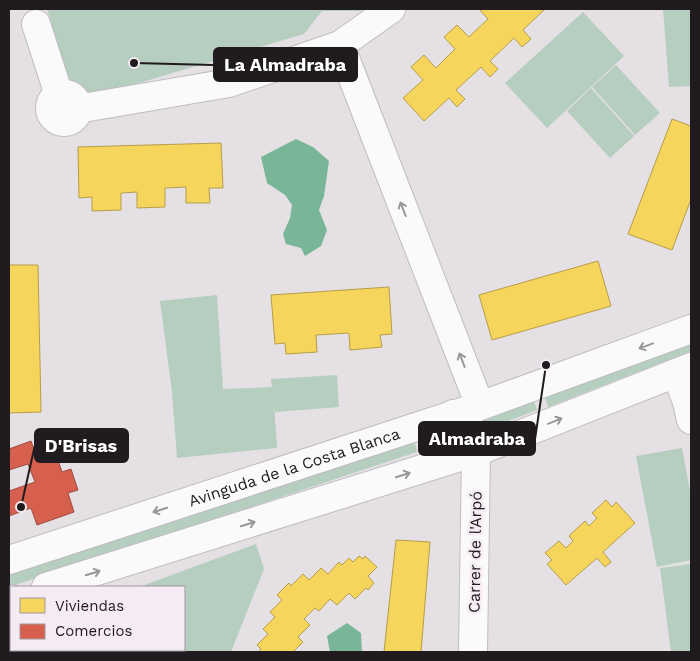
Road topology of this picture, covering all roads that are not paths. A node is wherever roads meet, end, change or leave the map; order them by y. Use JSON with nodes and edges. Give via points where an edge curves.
{"nodes":[{"id":1,"x":391,"y":9,"type":"edge"},
{"id":2,"x":36,"y":24,"type":"dead end"},
{"id":3,"x":340,"y":45,"type":"junction"},
{"id":4,"x":691,"y":329,"type":"edge"},
{"id":5,"x":684,"y":370,"type":"edge"},
{"id":6,"x":480,"y":406,"type":"junction"},
{"id":7,"x":453,"y":414,"type":"junction"},
{"id":8,"x":691,"y":420,"type":"edge"},
{"id":9,"x":476,"y":452,"type":"junction"},
{"id":10,"x":9,"y":560,"type":"edge"},
{"id":11,"x":49,"y":586,"type":"edge"},
{"id":12,"x":473,"y":652,"type":"edge"}],
"edges":[{"from":1,"to":3,"type":"street"},
{"from":2,"to":3,"type":"street","via":[[68,102],[229,83]]},
{"from":6,"to":3,"type":"street","one_way":true},
{"from":4,"to":6,"type":"street","name":"Avinguda de la Costa Blanca","one_way":true},
{"from":5,"to":8,"type":"street"},
{"from":9,"to":5,"type":"street","one_way":true},
{"from":6,"to":7,"type":"street","name":"Avinguda de la Costa Blanca"},
{"from":7,"to":9,"type":"street","name":"Carrer de l'Arpó","via":[[470,425]]},
{"from":7,"to":10,"type":"street","name":"Avinguda de la Costa Blanca","one_way":true},
{"from":11,"to":9,"type":"street","one_way":true},
{"from":9,"to":12,"type":"street","name":"Carrer de l'Arpó"}]}
